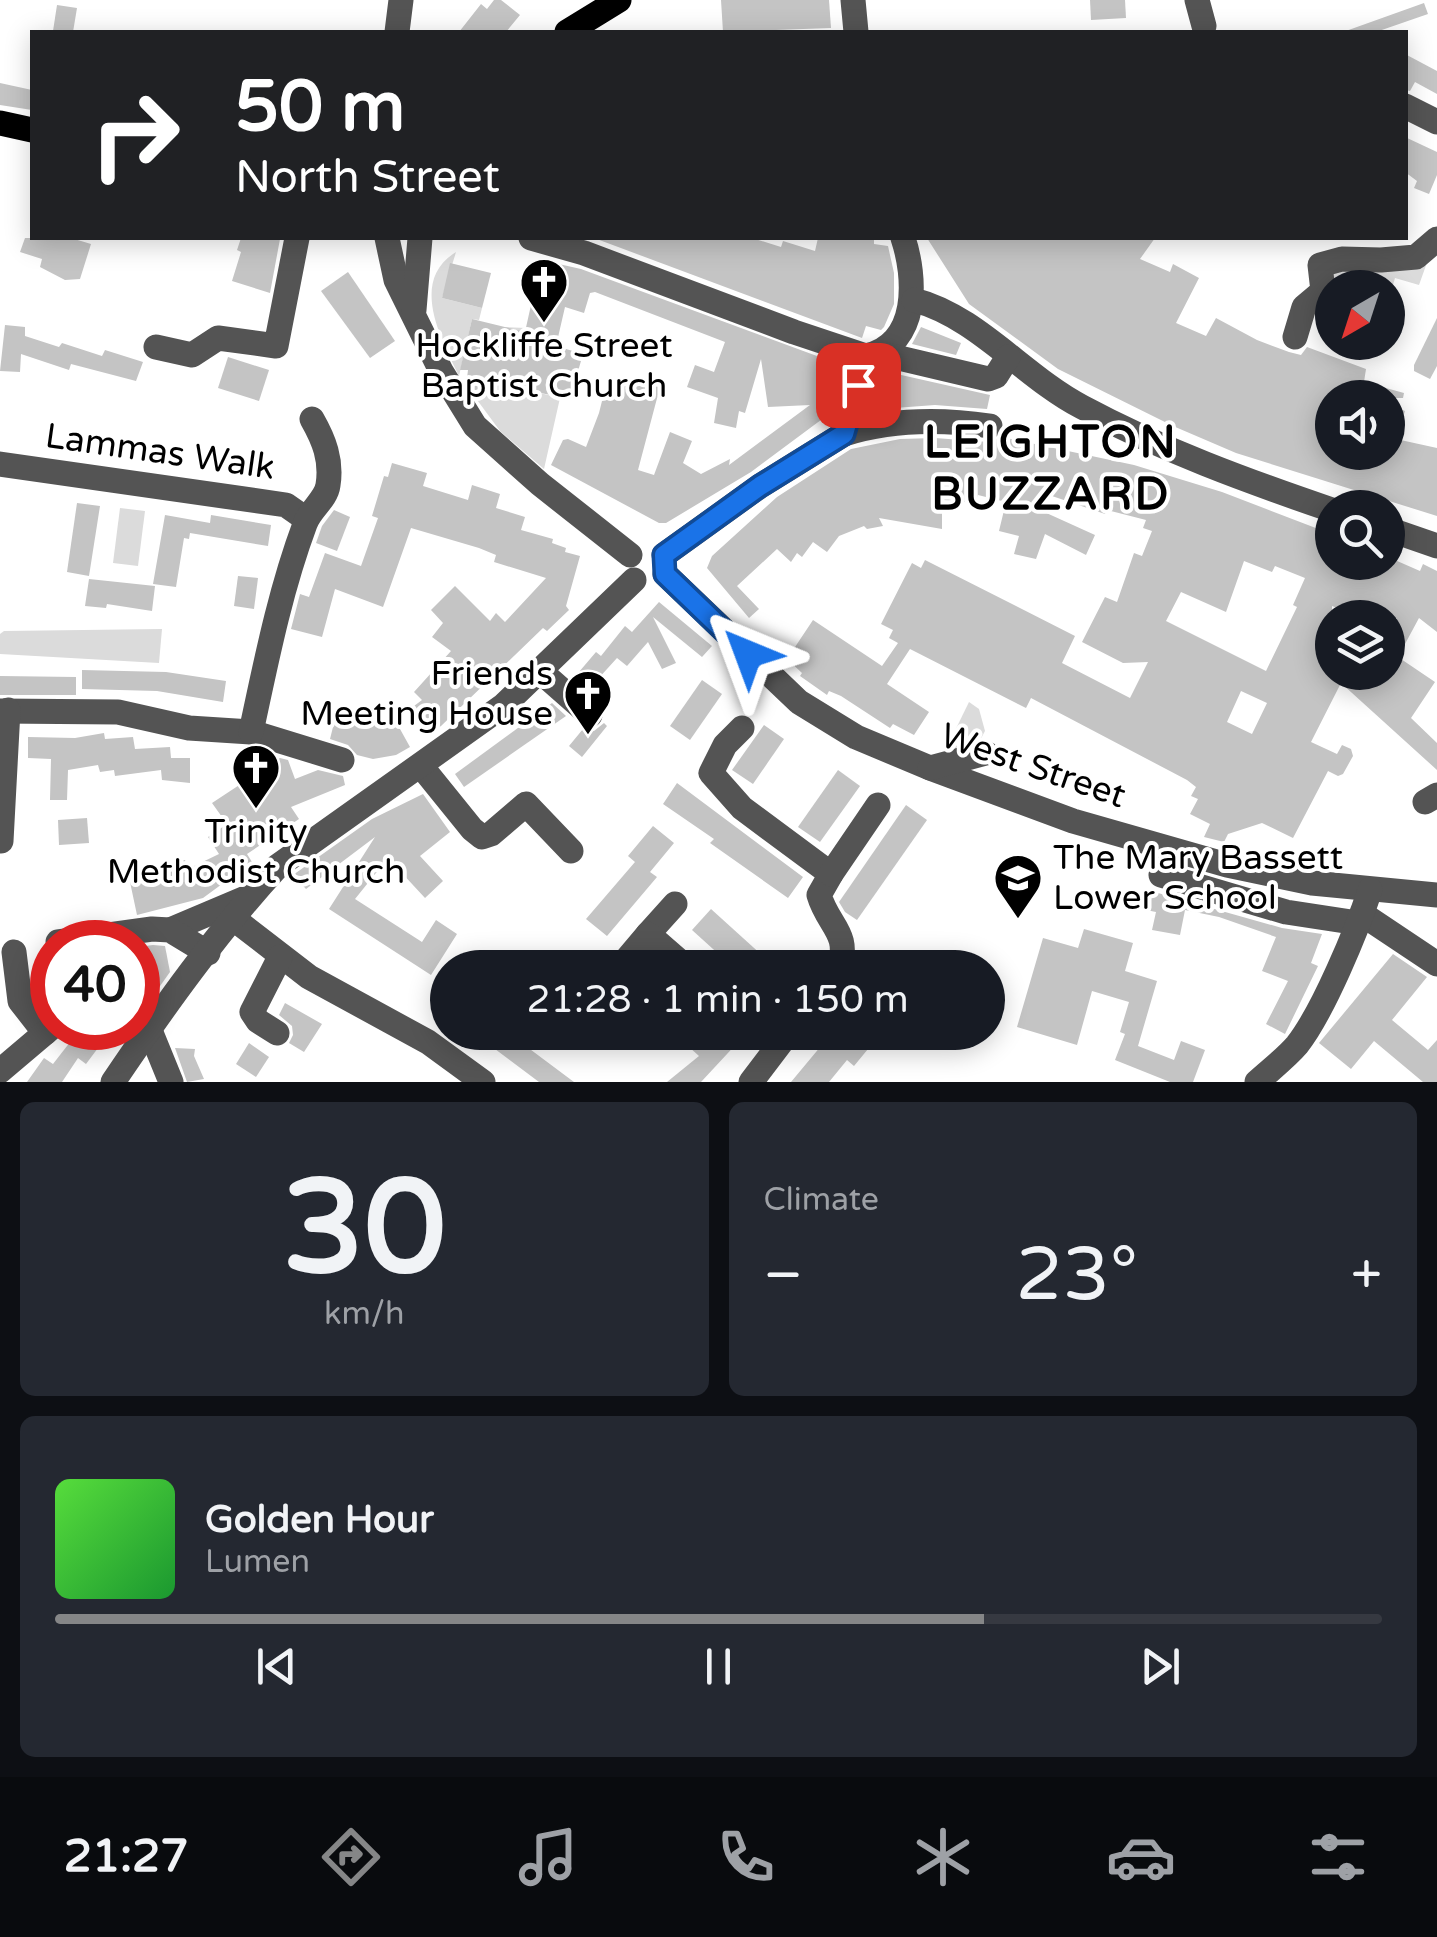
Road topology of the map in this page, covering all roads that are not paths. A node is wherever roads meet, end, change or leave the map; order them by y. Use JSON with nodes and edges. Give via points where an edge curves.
{"nodes":[{"id":1,"x":401,"y":0,"type":"edge"},
{"id":2,"x":619,"y":0,"type":"edge"},
{"id":3,"x":853,"y":0,"type":"edge"},
{"id":4,"x":1197,"y":0,"type":"edge"},
{"id":5,"x":1204,"y":26,"type":"dead end"},
{"id":6,"x":397,"y":30,"type":"edge"},
{"id":7,"x":570,"y":30,"type":"edge"},
{"id":8,"x":856,"y":30,"type":"edge"},
{"id":9,"x":1408,"y":108,"type":"edge"},
{"id":10,"x":1437,"y":122,"type":"edge"},
{"id":11,"x":0,"y":124,"type":"edge"},
{"id":12,"x":30,"y":130,"type":"edge"},
{"id":13,"x":1437,"y":239,"type":"edge"},
{"id":14,"x":297,"y":240,"type":"edge"},
{"id":15,"x":387,"y":240,"type":"edge"},
{"id":16,"x":420,"y":240,"type":"edge"},
{"id":17,"x":538,"y":240,"type":"edge"},
{"id":18,"x":903,"y":240,"type":"edge"},
{"id":19,"x":914,"y":300,"type":"junction"},
{"id":20,"x":414,"y":314,"type":"junction"},
{"id":21,"x":1295,"y":337,"type":"dead end"},
{"id":22,"x":156,"y":347,"type":"dead end"},
{"id":23,"x":872,"y":354,"type":"junction"},
{"id":24,"x":1008,"y":357,"type":"junction"},
{"id":25,"x":312,"y":420,"type":"dead end"},
{"id":26,"x":990,"y":426,"type":"dead end"},
{"id":27,"x":844,"y":434,"type":"junction"},
{"id":28,"x":0,"y":464,"type":"edge"},
{"id":29,"x":1315,"y":504,"type":"edge"},
{"id":30,"x":306,"y":519,"type":"junction"},
{"id":31,"x":1405,"y":535,"type":"edge"},
{"id":32,"x":1437,"y":546,"type":"edge"},
{"id":33,"x":632,"y":567,"type":"junction"},
{"id":34,"x":668,"y":571,"type":"junction"},
{"id":35,"x":540,"y":671,"type":"junction"},
{"id":36,"x":4,"y":710,"type":"edge"},
{"id":37,"x":590,"y":715,"type":"dead end"},
{"id":38,"x":742,"y":728,"type":"dead end"},
{"id":39,"x":251,"y":732,"type":"junction"},
{"id":40,"x":986,"y":753,"type":"dead end"},
{"id":41,"x":342,"y":760,"type":"dead end"},
{"id":42,"x":930,"y":768,"type":"junction"},
{"id":43,"x":407,"y":772,"type":"junction"},
{"id":44,"x":878,"y":805,"type":"dead end"},
{"id":45,"x":1,"y":841,"type":"edge"},
{"id":46,"x":571,"y":851,"type":"dead end"},
{"id":47,"x":831,"y":874,"type":"junction"},
{"id":48,"x":1160,"y":876,"type":"dead end"},
{"id":49,"x":1437,"y":895,"type":"edge"},
{"id":50,"x":250,"y":896,"type":"junction"},
{"id":51,"x":675,"y":904,"type":"dead end"},
{"id":52,"x":1363,"y":909,"type":"junction"},
{"id":53,"x":234,"y":919,"type":"junction"},
{"id":54,"x":160,"y":929,"type":"edge"},
{"id":55,"x":170,"y":930,"type":"junction"},
{"id":56,"x":648,"y":934,"type":"junction"},
{"id":57,"x":634,"y":950,"type":"edge"},
{"id":58,"x":666,"y":950,"type":"edge"},
{"id":59,"x":845,"y":950,"type":"edge"},
{"id":60,"x":7,"y":953,"type":"edge"},
{"id":61,"x":208,"y":953,"type":"junction"},
{"id":62,"x":280,"y":957,"type":"junction"},
{"id":63,"x":1437,"y":964,"type":"edge"},
{"id":64,"x":160,"y":1014,"type":"edge"},
{"id":65,"x":30,"y":1018,"type":"edge"},
{"id":66,"x":277,"y":1033,"type":"dead end"},
{"id":67,"x":30,"y":1046,"type":"edge"},
{"id":68,"x":134,"y":1050,"type":"edge"},
{"id":69,"x":158,"y":1050,"type":"edge"},
{"id":70,"x":769,"y":1050,"type":"edge"},
{"id":71,"x":0,"y":1071,"type":"edge"},
{"id":72,"x":113,"y":1082,"type":"edge"},
{"id":73,"x":171,"y":1082,"type":"edge"},
{"id":74,"x":484,"y":1082,"type":"edge"},
{"id":75,"x":751,"y":1082,"type":"edge"},
{"id":76,"x":1257,"y":1082,"type":"edge"}],
"edges":[{"from":1,"to":6,"type":"street"},
{"from":2,"to":7,"type":"main road"},
{"from":3,"to":8,"type":"street"},
{"from":4,"to":5,"type":"street"},
{"from":9,"to":10,"type":"street"},
{"from":11,"to":12,"type":"main road"},
{"from":13,"to":21,"type":"street","via":[[1416,256],[1320,265],[1323,292],[1304,307]]},
{"from":14,"to":22,"type":"street","via":[[276,346],[218,338],[192,354]]},
{"from":15,"to":20,"type":"street","via":[[396,280]]},
{"from":16,"to":20,"type":"street"},
{"from":17,"to":23,"type":"street"},
{"from":18,"to":19,"type":"street"},
{"from":19,"to":23,"type":"street","via":[[892,341]]},
{"from":19,"to":24,"type":"street","via":[[950,313]]},
{"from":20,"to":33,"type":"street","via":[[475,426]]},
{"from":23,"to":24,"type":"street","via":[[988,380]]},
{"from":23,"to":27,"type":"street"},
{"from":24,"to":29,"type":"street","via":[[1080,406],[1172,450]]},
{"from":25,"to":30,"type":"street","name":"Lammas Walk","via":[[326,443],[329,483]]},
{"from":26,"to":27,"type":"street","via":[[907,421]]},
{"from":27,"to":34,"type":"street","via":[[694,533]]},
{"from":28,"to":30,"type":"street","name":"Lammas Walk","via":[[286,506]]},
{"from":30,"to":39,"type":"street","name":"Lammas Walk"},
{"from":31,"to":32,"type":"street"},
{"from":33,"to":34,"type":"street","via":[[647,546]]},
{"from":33,"to":35,"type":"street"},
{"from":34,"to":42,"type":"street","name":"West Street","via":[[800,702],[856,737]]},
{"from":35,"to":37,"type":"street"},
{"from":35,"to":43,"type":"street"},
{"from":36,"to":39,"type":"street","via":[[118,712],[189,728]]},
{"from":36,"to":45,"type":"street"},
{"from":38,"to":47,"type":"street","via":[[711,773],[742,808]]},
{"from":39,"to":41,"type":"street"},
{"from":40,"to":42,"type":"street"},
{"from":42,"to":52,"type":"street","name":"West Street","via":[[1073,821],[1312,882]]},
{"from":43,"to":46,"type":"street","via":[[482,837],[526,804]]},
{"from":43,"to":50,"type":"street","via":[[298,849]]},
{"from":44,"to":47,"type":"street"},
{"from":47,"to":59,"type":"street","via":[[819,895]]},
{"from":48,"to":52,"type":"street","name":"West Street","via":[[1286,912]]},
{"from":49,"to":52,"type":"street","name":"West Street"},
{"from":50,"to":53,"type":"street"},
{"from":50,"to":55,"type":"street"},
{"from":51,"to":56,"type":"street"},
{"from":52,"to":63,"type":"street"},
{"from":52,"to":76,"type":"street","via":[[1308,1028]]},
{"from":53,"to":61,"type":"street"},
{"from":53,"to":62,"type":"street"},
{"from":54,"to":55,"type":"street"},
{"from":55,"to":61,"type":"street"},
{"from":56,"to":57,"type":"street"},
{"from":56,"to":58,"type":"street"},
{"from":60,"to":65,"type":"street"},
{"from":61,"to":64,"type":"street"},
{"from":62,"to":66,"type":"street","via":[[252,1012]]},
{"from":62,"to":74,"type":"street"},
{"from":67,"to":71,"type":"street"},
{"from":68,"to":72,"type":"street"},
{"from":69,"to":73,"type":"street"},
{"from":70,"to":75,"type":"street"}]}
